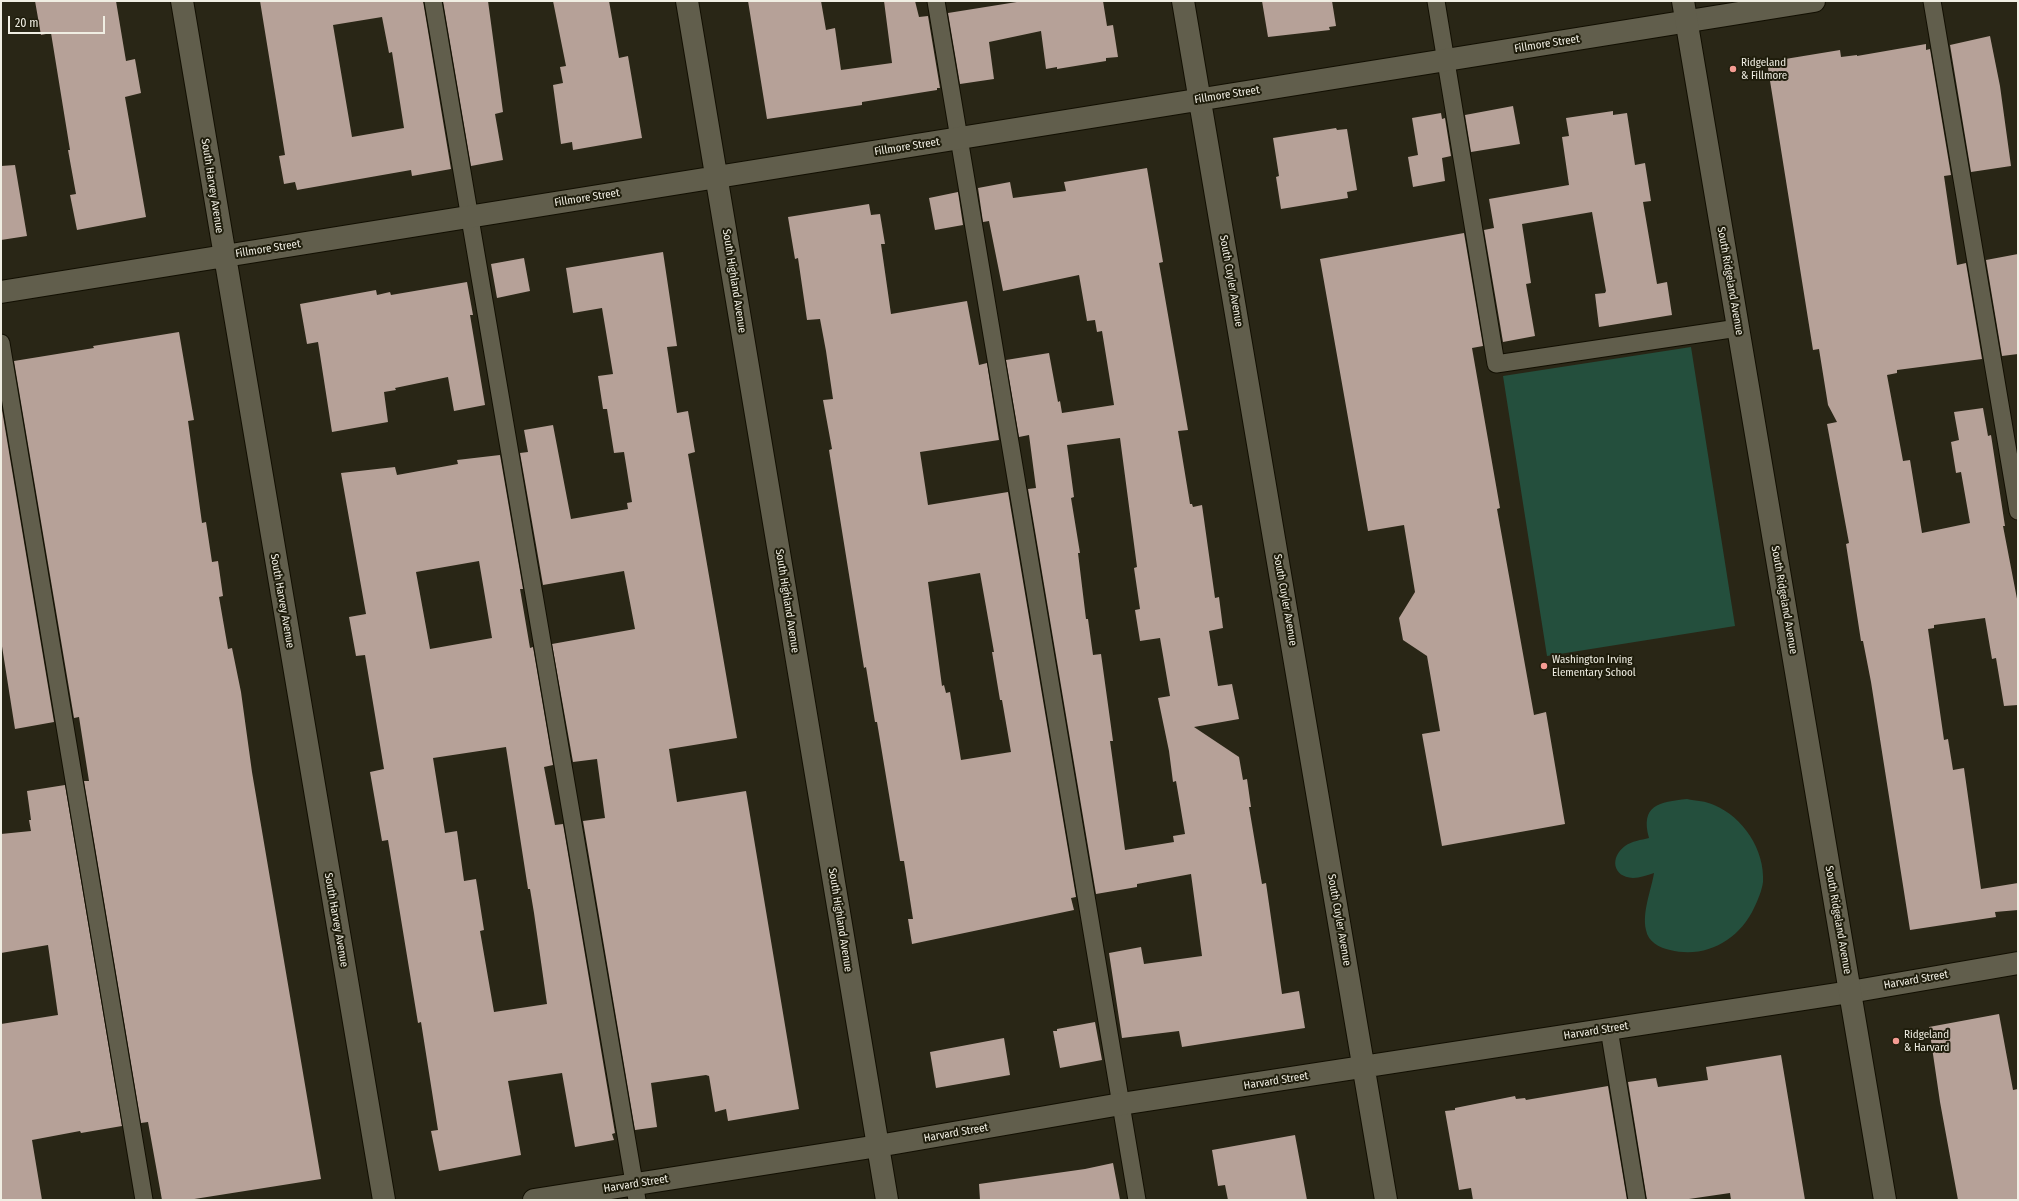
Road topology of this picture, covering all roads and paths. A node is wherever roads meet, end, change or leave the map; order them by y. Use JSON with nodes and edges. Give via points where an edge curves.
{"nodes":[{"id":1,"x":182,"y":1,"type":"edge"},
{"id":2,"x":433,"y":1,"type":"edge"},
{"id":3,"x":687,"y":1,"type":"edge"},
{"id":4,"x":936,"y":1,"type":"edge"},
{"id":5,"x":1183,"y":1,"type":"edge"},
{"id":6,"x":1436,"y":1,"type":"edge"},
{"id":7,"x":1814,"y":1,"type":"edge"},
{"id":8,"x":1932,"y":1,"type":"edge"},
{"id":9,"x":1685,"y":11,"type":"edge"},
{"id":10,"x":1446,"y":60,"type":"junction"},
{"id":11,"x":1200,"y":100,"type":"junction"},
{"id":12,"x":959,"y":138,"type":"junction"},
{"id":13,"x":716,"y":177,"type":"junction"},
{"id":14,"x":470,"y":217,"type":"junction"},
{"id":15,"x":224,"y":256,"type":"junction"},
{"id":16,"x":1,"y":292,"type":"edge"},
{"id":17,"x":1738,"y":328,"type":"junction"},
{"id":18,"x":1,"y":343,"type":"edge"},
{"id":19,"x":2018,"y":511,"type":"edge"},
{"id":20,"x":2018,"y":963,"type":"edge"},
{"id":21,"x":1850,"y":992,"type":"junction"},
{"id":22,"x":1609,"y":1029,"type":"junction"},
{"id":23,"x":1364,"y":1067,"type":"junction"},
{"id":24,"x":1121,"y":1104,"type":"junction"},
{"id":25,"x":878,"y":1146,"type":"junction"},
{"id":26,"x":636,"y":1192,"type":"edge"},
{"id":27,"x":144,"y":1200,"type":"edge"},
{"id":28,"x":384,"y":1200,"type":"edge"},
{"id":29,"x":534,"y":1200,"type":"edge"},
{"id":30,"x":887,"y":1200,"type":"edge"},
{"id":31,"x":1138,"y":1200,"type":"edge"},
{"id":32,"x":1386,"y":1200,"type":"edge"},
{"id":33,"x":1637,"y":1200,"type":"edge"},
{"id":34,"x":1885,"y":1200,"type":"edge"}],
"edges":[{"from":1,"to":15,"type":"street","name":"South Harvey Avenue"},
{"from":2,"to":14,"type":"lane"},
{"from":3,"to":13,"type":"street","name":"South Highland Avenue"},
{"from":4,"to":12,"type":"lane"},
{"from":5,"to":11,"type":"street","name":"South Cuyler Avenue"},
{"from":6,"to":10,"type":"lane"},
{"from":7,"to":9,"type":"street","name":"Fillmore Street"},
{"from":8,"to":19,"type":"lane"},
{"from":9,"to":10,"type":"street","name":"Fillmore Street"},
{"from":9,"to":17,"type":"street","name":"South Ridgeland Avenue"},
{"from":10,"to":11,"type":"street","name":"Fillmore Street"},
{"from":10,"to":17,"type":"lane","via":[[1496,364]]},
{"from":11,"to":12,"type":"street","name":"Fillmore Street"},
{"from":11,"to":23,"type":"street","name":"South Cuyler Avenue"},
{"from":12,"to":13,"type":"street","name":"Fillmore Street"},
{"from":12,"to":24,"type":"lane"},
{"from":13,"to":14,"type":"street","name":"Fillmore Street"},
{"from":13,"to":25,"type":"street","name":"South Highland Avenue"},
{"from":14,"to":15,"type":"street","name":"Fillmore Street"},
{"from":14,"to":26,"type":"lane"},
{"from":15,"to":16,"type":"street","name":"Fillmore Street"},
{"from":15,"to":28,"type":"street","name":"South Harvey Avenue"},
{"from":17,"to":21,"type":"street","name":"South Ridgeland Avenue"},
{"from":18,"to":27,"type":"lane"},
{"from":20,"to":21,"type":"street","name":"Harvard Street"},
{"from":21,"to":22,"type":"street","name":"Harvard Street"},
{"from":21,"to":34,"type":"street","name":"South Ridgeland Avenue"},
{"from":22,"to":23,"type":"street","name":"Harvard Street"},
{"from":22,"to":33,"type":"lane"},
{"from":23,"to":24,"type":"street","name":"Harvard Street"},
{"from":23,"to":32,"type":"street","name":"South Cuyler Avenue"},
{"from":24,"to":25,"type":"street","name":"Harvard Street"},
{"from":24,"to":31,"type":"lane"},
{"from":25,"to":26,"type":"street","name":"Harvard Street"},
{"from":25,"to":30,"type":"street","name":"South Highland Avenue"},
{"from":26,"to":29,"type":"street","name":"Harvard Street"}]}
